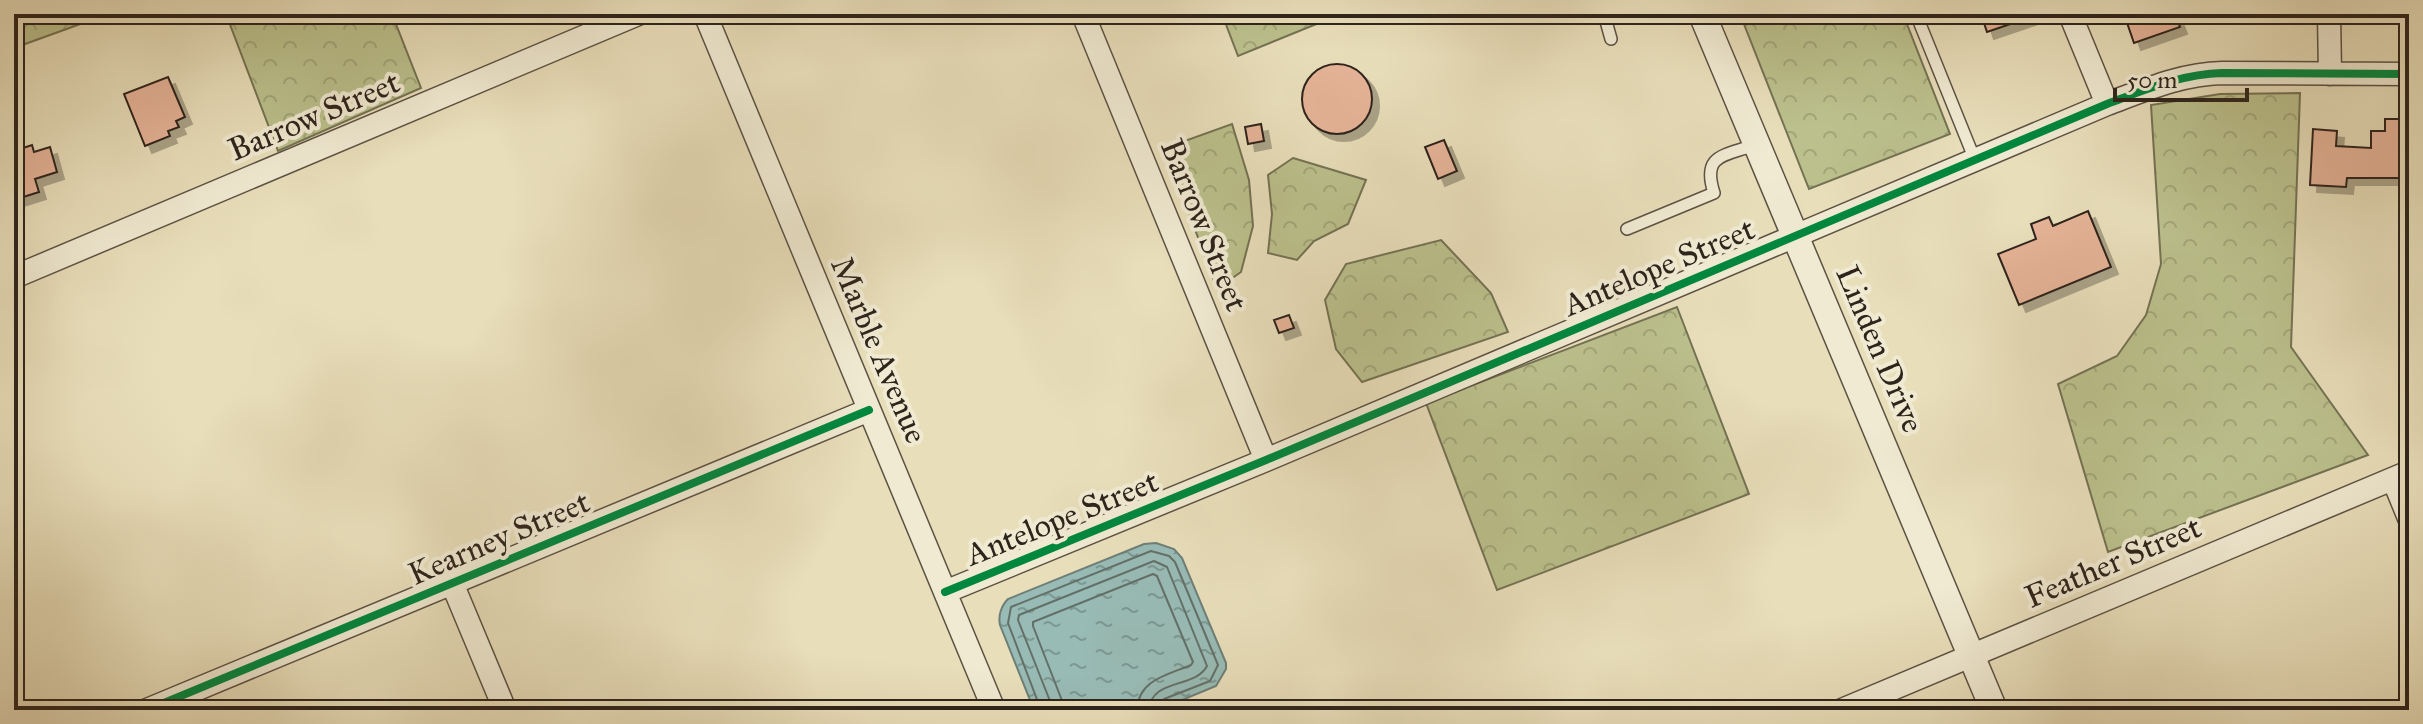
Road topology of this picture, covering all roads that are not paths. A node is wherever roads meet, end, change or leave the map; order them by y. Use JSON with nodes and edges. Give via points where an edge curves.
{"nodes":[{"id":1,"x":638,"y":14,"type":"edge"},
{"id":2,"x":705,"y":14,"type":"edge"},
{"id":3,"x":1083,"y":14,"type":"edge"},
{"id":4,"x":1604,"y":14,"type":"edge"},
{"id":5,"x":1702,"y":14,"type":"edge"},
{"id":6,"x":1916,"y":14,"type":"edge"},
{"id":7,"x":2070,"y":14,"type":"edge"},
{"id":8,"x":2329,"y":14,"type":"edge"},
{"id":9,"x":1611,"y":39,"type":"dead end"},
{"id":10,"x":2330,"y":74,"type":"junction"},
{"id":11,"x":2409,"y":74,"type":"edge"},
{"id":12,"x":2107,"y":104,"type":"junction"},
{"id":13,"x":1757,"y":144,"type":"junction"},
{"id":14,"x":1975,"y":160,"type":"junction"},
{"id":15,"x":1627,"y":229,"type":"dead end"},
{"id":16,"x":1796,"y":235,"type":"junction"},
{"id":17,"x":14,"y":277,"type":"edge"},
{"id":18,"x":869,"y":410,"type":"junction"},
{"id":19,"x":1266,"y":460,"type":"junction"},
{"id":20,"x":2401,"y":476,"type":"edge"},
{"id":21,"x":2409,"y":518,"type":"edge"},
{"id":22,"x":452,"y":583,"type":"junction"},
{"id":23,"x":945,"y":592,"type":"junction"},
{"id":24,"x":1972,"y":656,"type":"junction"},
{"id":25,"x":147,"y":710,"type":"edge"},
{"id":26,"x":505,"y":710,"type":"edge"},
{"id":27,"x":994,"y":710,"type":"edge"},
{"id":28,"x":1842,"y":710,"type":"edge"},
{"id":29,"x":1994,"y":710,"type":"edge"}],
"edges":[{"from":1,"to":17,"type":"street","name":"Barrow Street"},
{"from":2,"to":18,"type":"street","name":"Marble Avenue"},
{"from":3,"to":19,"type":"street","name":"Barrow Street"},
{"from":4,"to":9,"type":"lane"},
{"from":5,"to":13,"type":"street","name":"Linden Drive"},
{"from":6,"to":14,"type":"lane"},
{"from":7,"to":12,"type":"street"},
{"from":8,"to":10,"type":"street"},
{"from":10,"to":11,"type":"street","name":"Antelope Street"},
{"from":10,"to":12,"type":"street","name":"Antelope Street","via":[[2200,74]]},
{"from":12,"to":14,"type":"street","name":"Antelope Street"},
{"from":13,"to":15,"type":"lane","via":[[1714,161],[1714,193]]},
{"from":13,"to":16,"type":"street","name":"Linden Drive"},
{"from":14,"to":16,"type":"street","name":"Antelope Street"},
{"from":16,"to":19,"type":"street","name":"Antelope Street"},
{"from":16,"to":24,"type":"street","name":"Linden Drive"},
{"from":18,"to":22,"type":"street","name":"Kearney Street"},
{"from":18,"to":23,"type":"street","name":"Marble Avenue"},
{"from":19,"to":23,"type":"street","name":"Antelope Street"},
{"from":20,"to":21,"type":"street"},
{"from":20,"to":24,"type":"street","name":"Feather Street"},
{"from":22,"to":25,"type":"street","name":"Kearney Street"},
{"from":22,"to":26,"type":"street"},
{"from":23,"to":27,"type":"street","name":"Marble Avenue"},
{"from":24,"to":28,"type":"street","name":"Feather Street"},
{"from":24,"to":29,"type":"street","name":"Linden Drive"}]}
